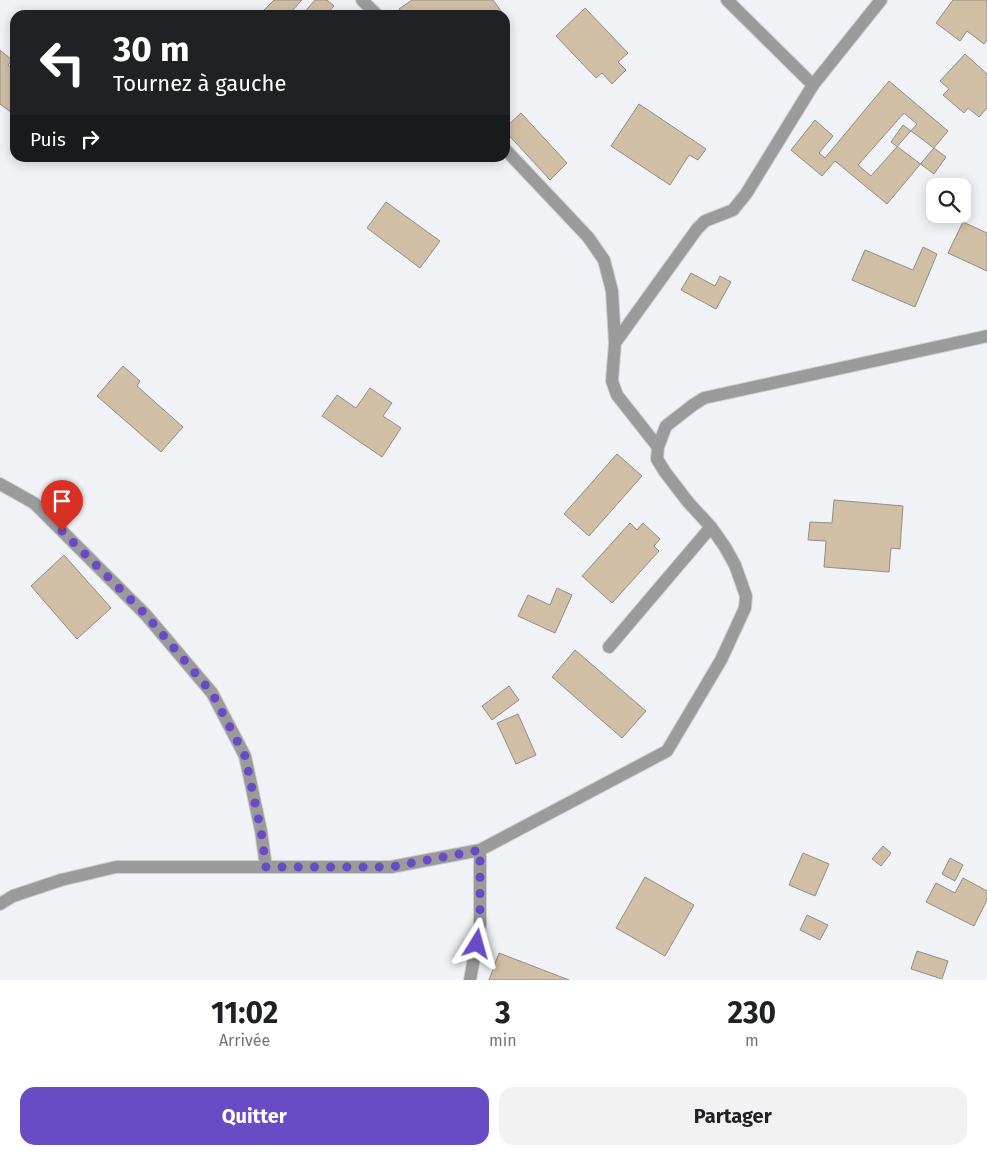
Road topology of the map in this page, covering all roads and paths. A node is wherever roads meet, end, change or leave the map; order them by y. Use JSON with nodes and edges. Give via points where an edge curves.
{"nodes":[{"id":1,"x":362,"y":0,"type":"edge"},
{"id":2,"x":727,"y":0,"type":"edge"},
{"id":3,"x":882,"y":0,"type":"edge"},
{"id":4,"x":372,"y":10,"type":"edge"},
{"id":5,"x":813,"y":85,"type":"junction"},
{"id":6,"x":510,"y":154,"type":"edge"},
{"id":7,"x":987,"y":336,"type":"edge"},
{"id":8,"x":615,"y":343,"type":"junction"},
{"id":9,"x":658,"y":447,"type":"junction"},
{"id":10,"x":0,"y":484,"type":"edge"},
{"id":11,"x":711,"y":527,"type":"junction"},
{"id":12,"x":609,"y":647,"type":"dead end"},
{"id":13,"x":480,"y":850,"type":"junction"},
{"id":14,"x":266,"y":867,"type":"junction"},
{"id":15,"x":0,"y":904,"type":"edge"},
{"id":16,"x":470,"y":980,"type":"edge"}],
"edges":[{"from":1,"to":4,"type":"street"},
{"from":2,"to":5,"type":"street"},
{"from":3,"to":5,"type":"street"},
{"from":5,"to":8,"type":"street","via":[[746,194],[733,210],[705,221],[697,229]]},
{"from":6,"to":8,"type":"street","via":[[588,237],[604,260],[612,291]]},
{"from":7,"to":9,"type":"street","via":[[704,398],[666,426]]},
{"from":8,"to":9,"type":"street","via":[[612,381],[617,395]]},
{"from":9,"to":11,"type":"street","via":[[657,459],[664,472]]},
{"from":10,"to":14,"type":"street","via":[[34,503],[146,615],[212,693],[245,756]]},
{"from":11,"to":12,"type":"street"},
{"from":11,"to":13,"type":"street","via":[[736,565],[746,596],[745,608],[721,660],[667,751]]},
{"from":13,"to":14,"type":"street","via":[[391,867]]},
{"from":13,"to":16,"type":"street","via":[[480,925]]},
{"from":14,"to":15,"type":"street","via":[[116,867],[61,880],[13,896]]}]}
